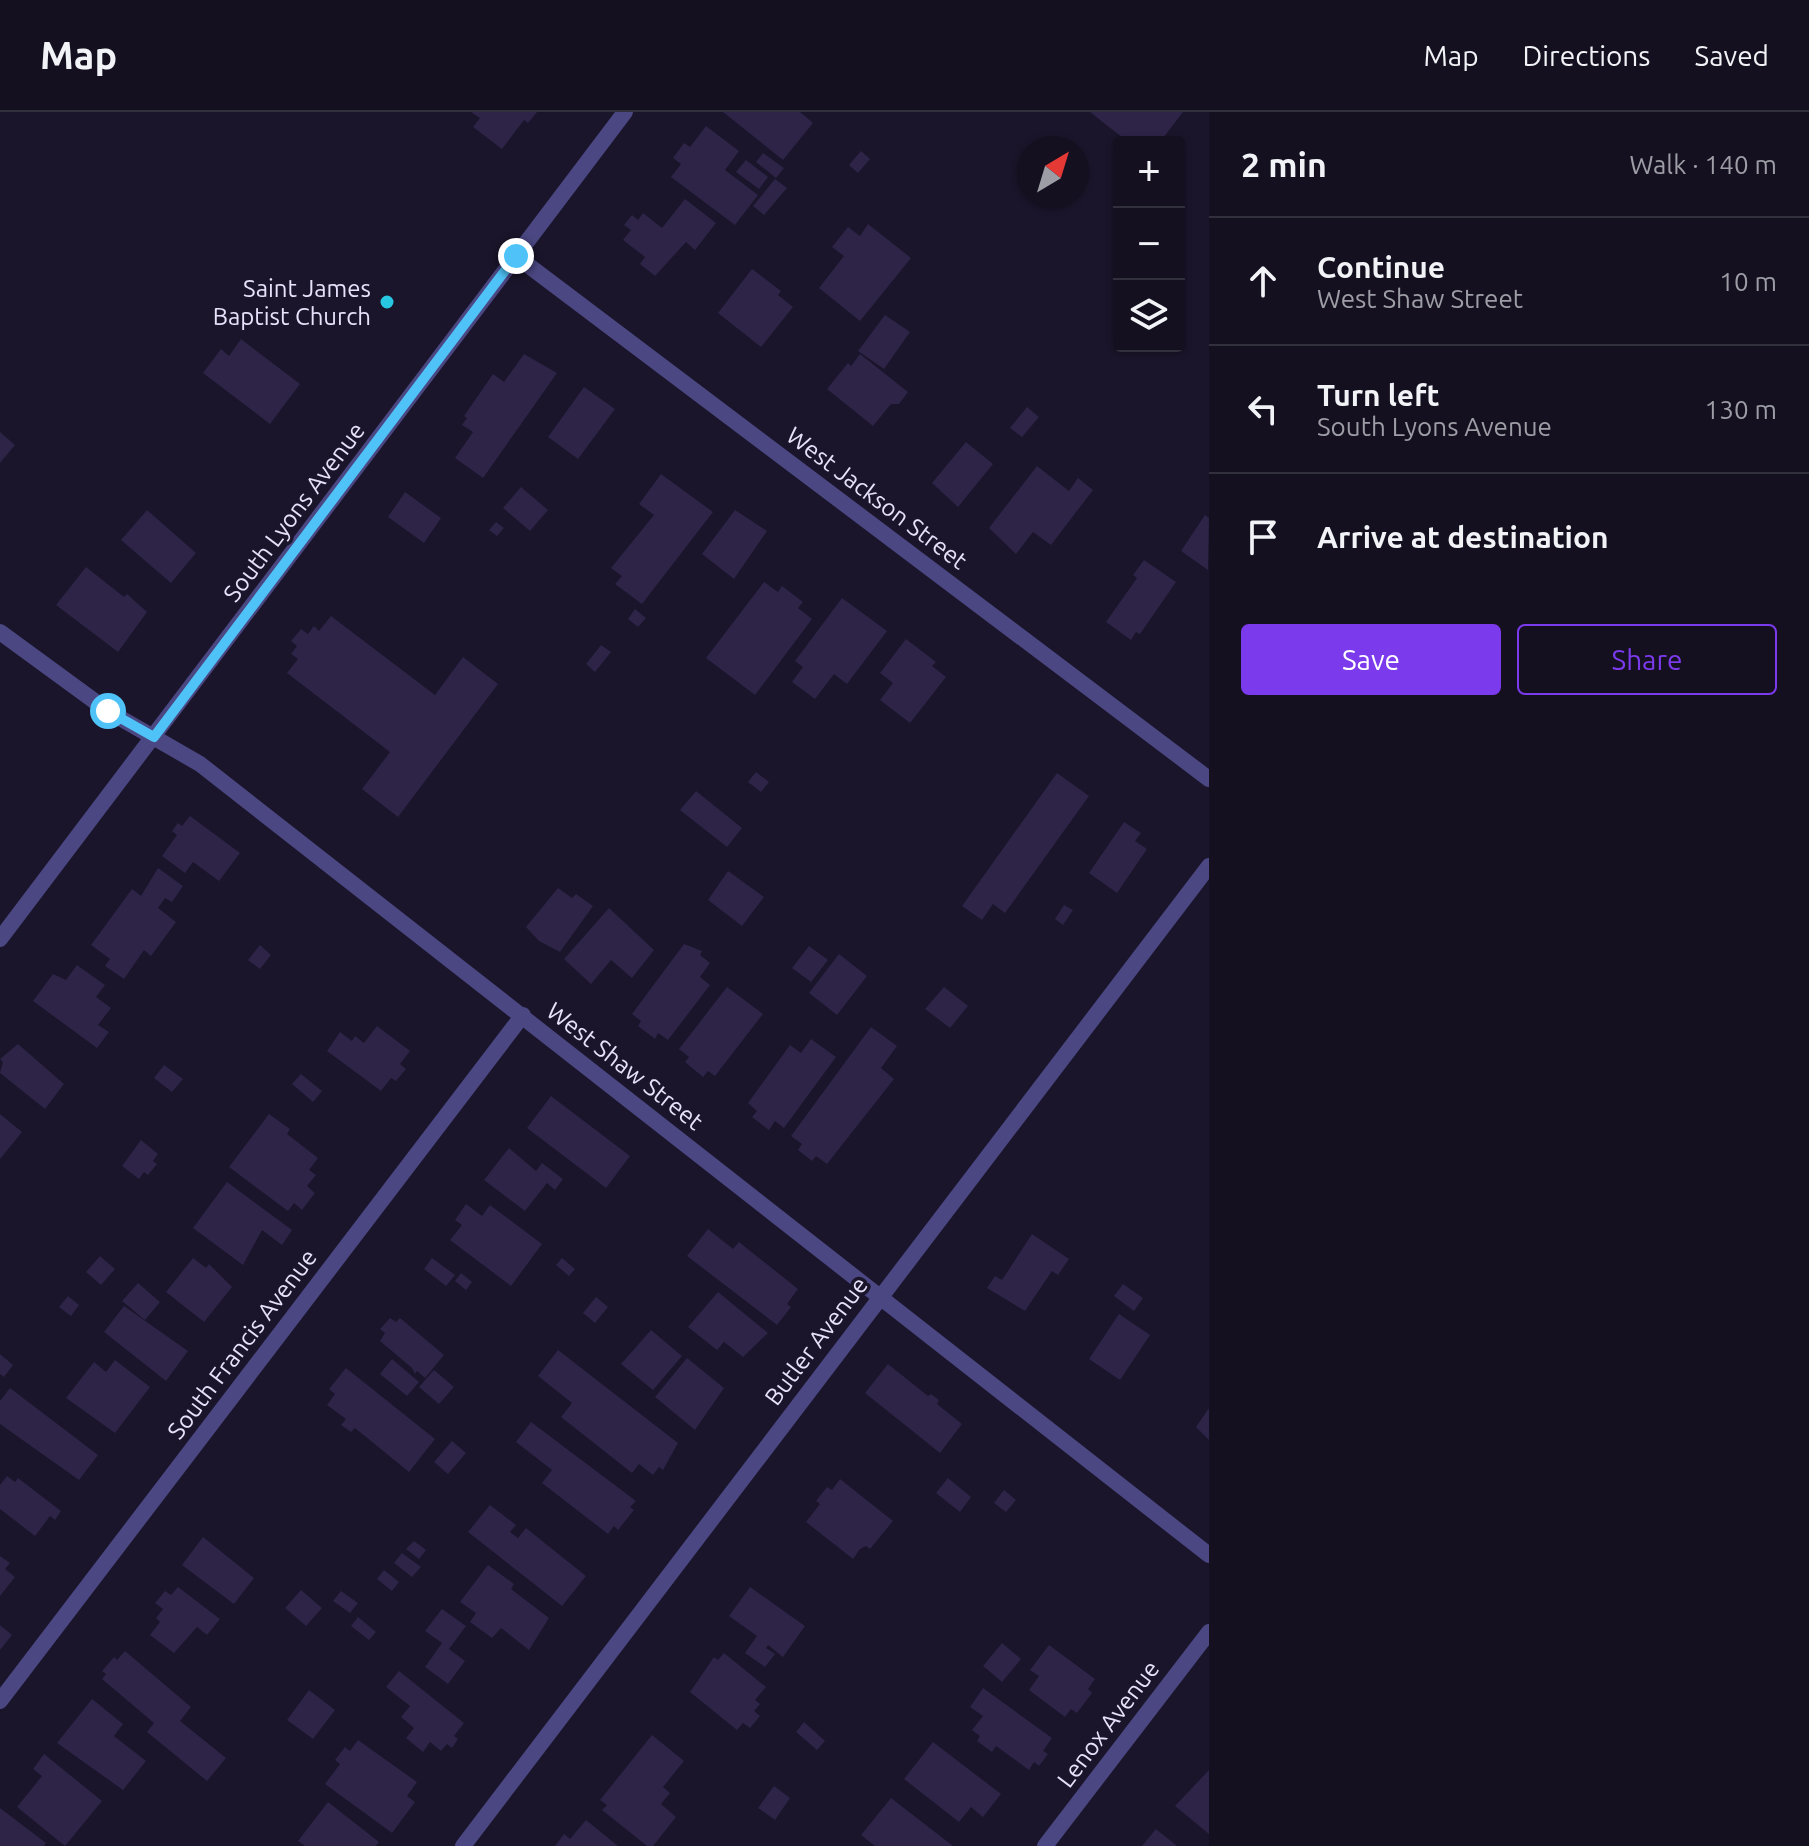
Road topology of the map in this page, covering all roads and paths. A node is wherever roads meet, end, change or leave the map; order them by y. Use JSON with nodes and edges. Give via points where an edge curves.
{"nodes":[{"id":1,"x":625,"y":112,"type":"edge"},
{"id":2,"x":516,"y":256,"type":"junction"},
{"id":3,"x":0,"y":632,"type":"edge"},
{"id":4,"x":154,"y":737,"type":"junction"},
{"id":5,"x":1209,"y":779,"type":"edge"},
{"id":6,"x":1209,"y":866,"type":"edge"},
{"id":7,"x":0,"y":939,"type":"edge"},
{"id":8,"x":523,"y":1015,"type":"junction"},
{"id":9,"x":879,"y":1297,"type":"junction"},
{"id":10,"x":1209,"y":1555,"type":"edge"},
{"id":11,"x":1209,"y":1632,"type":"edge"},
{"id":12,"x":0,"y":1701,"type":"edge"},
{"id":13,"x":463,"y":1846,"type":"edge"},
{"id":14,"x":1045,"y":1846,"type":"edge"}],
"edges":[{"from":1,"to":2,"type":"street","name":"South Lyons Avenue"},
{"from":2,"to":4,"type":"street","name":"South Lyons Avenue"},
{"from":2,"to":5,"type":"street","name":"West Jackson Street"},
{"from":3,"to":4,"type":"street","name":"West Shaw Street","via":[[108,711]]},
{"from":4,"to":7,"type":"street","name":"South Lyons Avenue"},
{"from":4,"to":8,"type":"street","name":"West Shaw Street","via":[[200,764]]},
{"from":6,"to":9,"type":"street","name":"Butler Avenue"},
{"from":8,"to":9,"type":"street","name":"West Shaw Street"},
{"from":8,"to":12,"type":"street","name":"South Francis Avenue"},
{"from":9,"to":10,"type":"street","name":"West Shaw Street"},
{"from":9,"to":13,"type":"street","name":"Butler Avenue"},
{"from":11,"to":14,"type":"street","name":"Lenox Avenue"}]}
